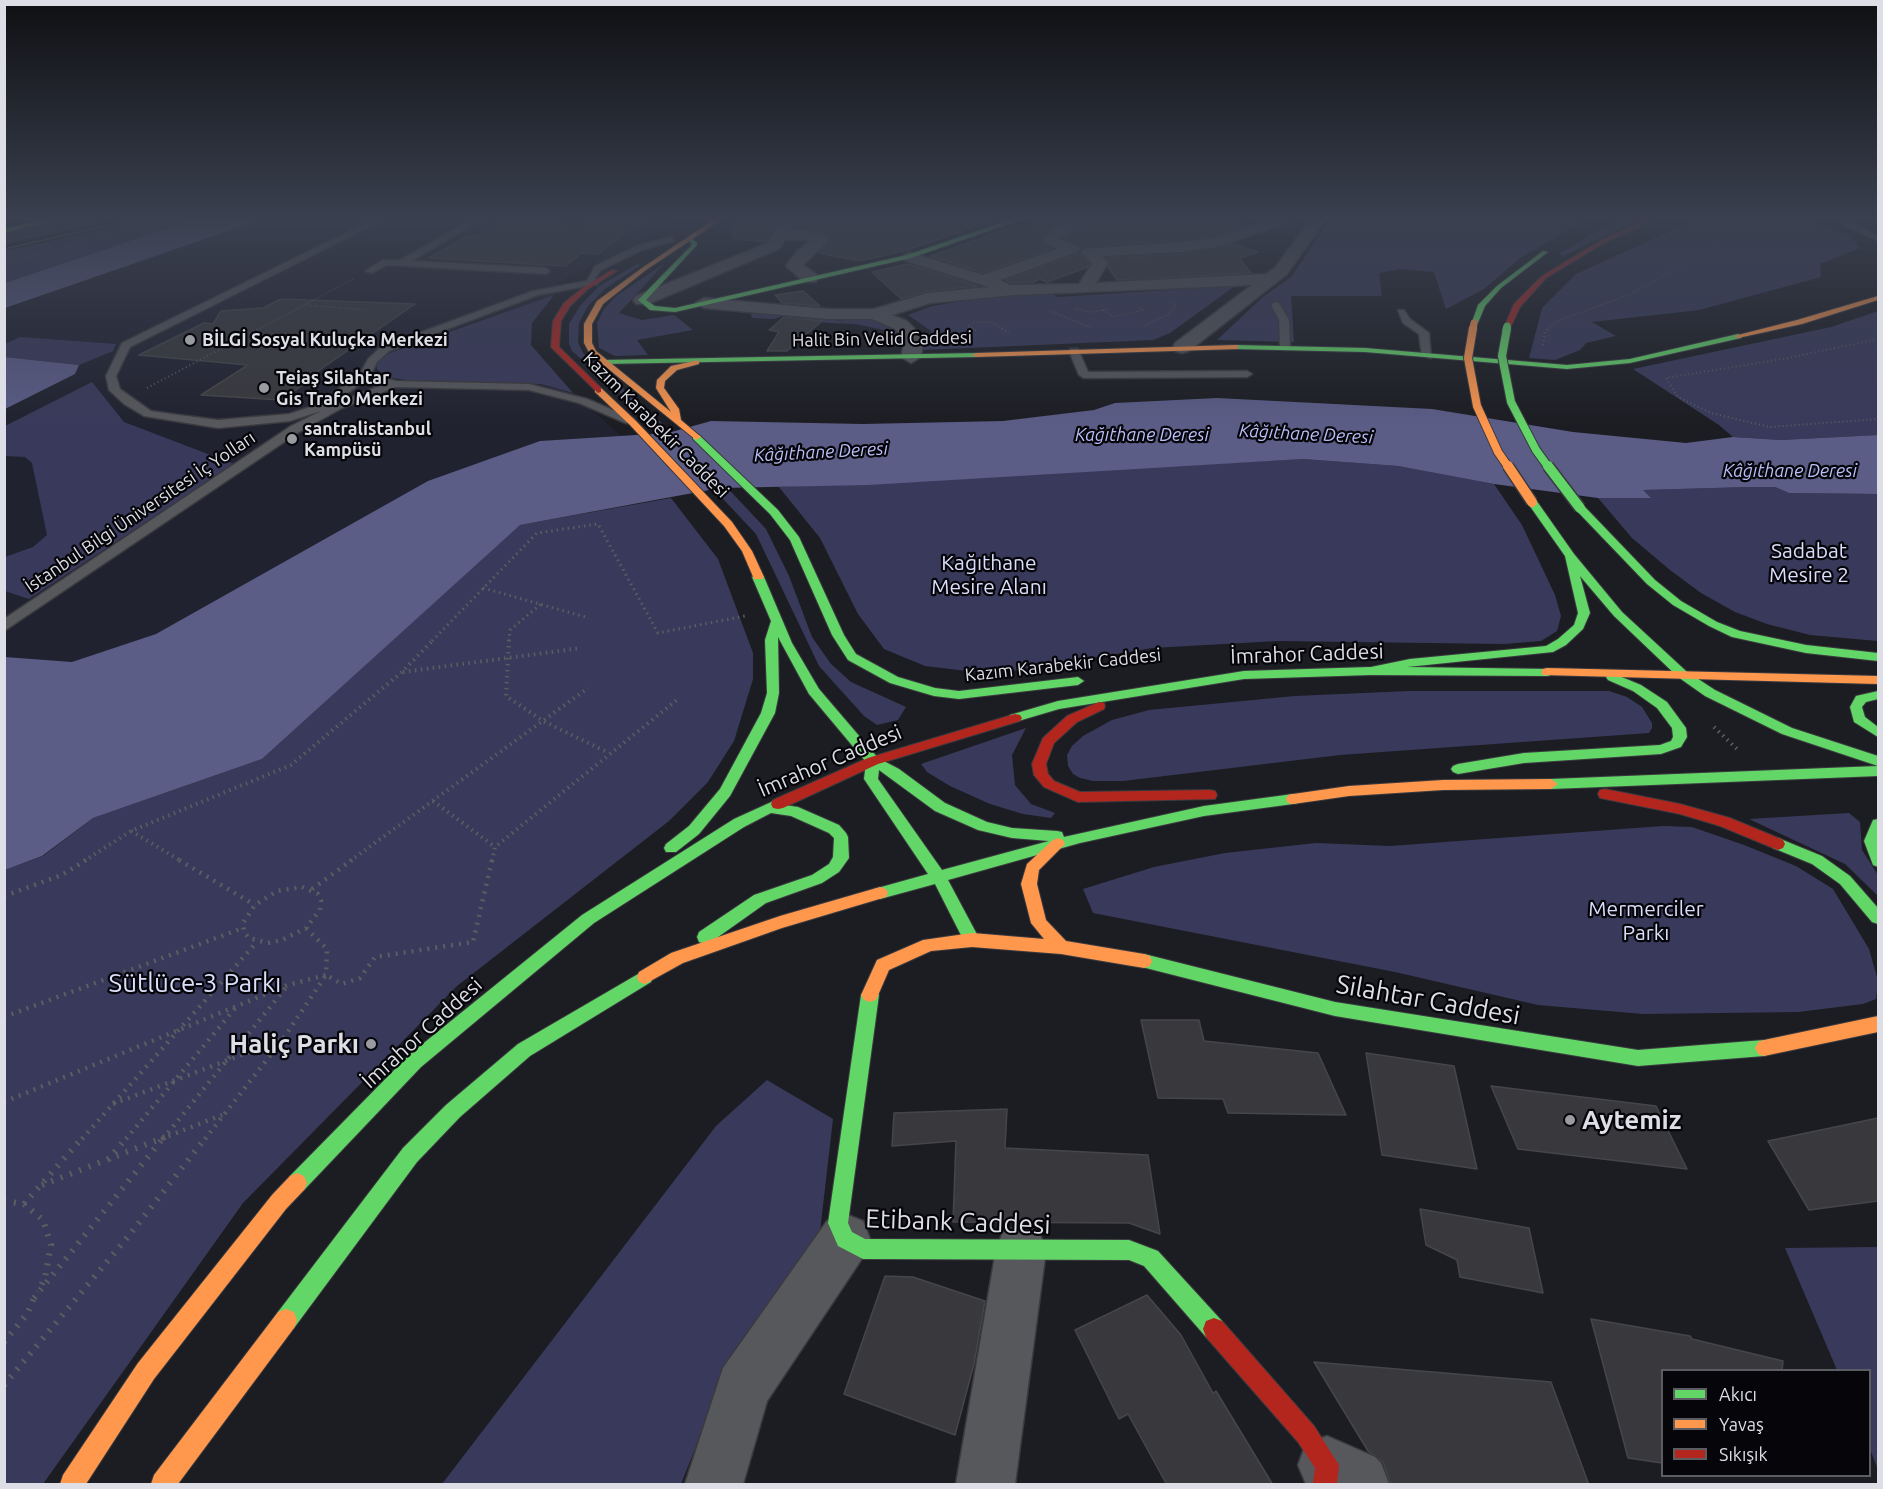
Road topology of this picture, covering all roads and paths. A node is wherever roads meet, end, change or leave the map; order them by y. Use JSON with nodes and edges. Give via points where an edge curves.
{"nodes":[{"id":1,"x":238,"y":289,"type":"edge"},
{"id":2,"x":334,"y":289,"type":"edge"},
{"id":3,"x":555,"y":289,"type":"edge"},
{"id":4,"x":585,"y":289,"type":"edge"},
{"id":5,"x":617,"y":289,"type":"edge"},
{"id":6,"x":652,"y":289,"type":"edge"},
{"id":7,"x":668,"y":289,"type":"edge"},
{"id":8,"x":761,"y":289,"type":"edge"},
{"id":9,"x":1050,"y":289,"type":"edge"},
{"id":10,"x":1256,"y":289,"type":"edge"},
{"id":11,"x":1497,"y":289,"type":"edge"},
{"id":12,"x":1532,"y":289,"type":"edge"},
{"id":13,"x":1639,"y":289,"type":"edge"},
{"id":14,"x":1014,"y":290,"type":"joint"},
{"id":15,"x":1878,"y":298,"type":"edge"},
{"id":16,"x":642,"y":300,"type":"junction"},
{"id":17,"x":704,"y":303,"type":"junction"},
{"id":18,"x":1134,"y":304,"type":"dead end"},
{"id":19,"x":304,"y":305,"type":"junction"},
{"id":20,"x":1276,"y":305,"type":"dead end"},
{"id":21,"x":365,"y":310,"type":"dead end"},
{"id":22,"x":1102,"y":310,"type":"dead end"},
{"id":23,"x":1401,"y":312,"type":"dead end"},
{"id":24,"x":875,"y":314,"type":"junction"},
{"id":25,"x":982,"y":334,"type":"dead end"},
{"id":26,"x":1012,"y":335,"type":"dead end"},
{"id":27,"x":1878,"y":339,"type":"edge"},
{"id":28,"x":1182,"y":347,"type":"junction"},
{"id":29,"x":1285,"y":347,"type":"junction"},
{"id":30,"x":1074,"y":351,"type":"junction"},
{"id":31,"x":1427,"y":356,"type":"junction"},
{"id":32,"x":911,"y":357,"type":"junction"},
{"id":33,"x":705,"y":360,"type":"junction"},
{"id":34,"x":603,"y":362,"type":"junction"},
{"id":35,"x":1544,"y":366,"type":"junction"},
{"id":36,"x":1247,"y":374,"type":"dead end"},
{"id":37,"x":366,"y":376,"type":"junction"},
{"id":38,"x":395,"y":384,"type":"junction"},
{"id":39,"x":125,"y":400,"type":"junction"},
{"id":40,"x":677,"y":419,"type":"junction"},
{"id":41,"x":1878,"y":419,"type":"edge"},
{"id":42,"x":633,"y":423,"type":"junction"},
{"id":43,"x":219,"y":424,"type":"junction"},
{"id":44,"x":295,"y":429,"type":"junction"},
{"id":45,"x":1570,"y":556,"type":"junction"},
{"id":46,"x":483,"y":588,"type":"junction"},
{"id":47,"x":541,"y":604,"type":"junction"},
{"id":48,"x":774,"y":617,"type":"junction"},
{"id":49,"x":589,"y":618,"type":"dead end"},
{"id":50,"x":4,"y":626,"type":"edge"},
{"id":51,"x":581,"y":648,"type":"dead end"},
{"id":52,"x":1878,"y":657,"type":"edge"},
{"id":53,"x":508,"y":659,"type":"junction"},
{"id":54,"x":1176,"y":671,"type":"dead end"},
{"id":55,"x":1371,"y":671,"type":"junction"},
{"id":56,"x":402,"y":672,"type":"junction"},
{"id":57,"x":1605,"y":674,"type":"junction"},
{"id":58,"x":1682,"y":674,"type":"junction"},
{"id":59,"x":1244,"y":675,"type":"junction"},
{"id":60,"x":1096,"y":679,"type":"dead end"},
{"id":61,"x":1878,"y":680,"type":"edge"},
{"id":62,"x":588,"y":688,"type":"dead end"},
{"id":63,"x":1140,"y":690,"type":"junction"},
{"id":64,"x":1878,"y":695,"type":"edge"},
{"id":65,"x":678,"y":699,"type":"dead end"},
{"id":66,"x":543,"y":721,"type":"junction"},
{"id":67,"x":1878,"y":733,"type":"edge"},
{"id":68,"x":609,"y":753,"type":"junction"},
{"id":69,"x":873,"y":761,"type":"junction"},
{"id":70,"x":1878,"y":761,"type":"edge"},
{"id":71,"x":1878,"y":771,"type":"edge"},
{"id":72,"x":1565,"y":784,"type":"junction"},
{"id":73,"x":1349,"y":791,"type":"junction"},
{"id":74,"x":433,"y":801,"type":"junction"},
{"id":75,"x":769,"y":808,"type":"junction"},
{"id":76,"x":1878,"y":824,"type":"edge"},
{"id":77,"x":131,"y":831,"type":"junction"},
{"id":78,"x":1080,"y":838,"type":"junction"},
{"id":79,"x":1058,"y":844,"type":"junction"},
{"id":80,"x":495,"y":847,"type":"junction"},
{"id":81,"x":1878,"y":861,"type":"edge"},
{"id":82,"x":939,"y":877,"type":"junction"},
{"id":83,"x":312,"y":890,"type":"junction"},
{"id":84,"x":4,"y":896,"type":"edge"},
{"id":85,"x":255,"y":905,"type":"junction"},
{"id":86,"x":1878,"y":918,"type":"edge"},
{"id":87,"x":588,"y":919,"type":"junction"},
{"id":88,"x":243,"y":928,"type":"junction"},
{"id":89,"x":306,"y":928,"type":"junction"},
{"id":90,"x":972,"y":940,"type":"junction"},
{"id":91,"x":257,"y":942,"type":"junction"},
{"id":92,"x":1061,"y":947,"type":"junction"},
{"id":93,"x":677,"y":958,"type":"junction"},
{"id":94,"x":326,"y":975,"type":"junction"},
{"id":95,"x":288,"y":985,"type":"junction"},
{"id":96,"x":238,"y":1006,"type":"junction"},
{"id":97,"x":4,"y":1017,"type":"edge"},
{"id":98,"x":1878,"y":1024,"type":"edge"},
{"id":99,"x":180,"y":1030,"type":"junction"},
{"id":100,"x":283,"y":1039,"type":"junction"},
{"id":101,"x":227,"y":1060,"type":"junction"},
{"id":102,"x":174,"y":1081,"type":"junction"},
{"id":103,"x":4,"y":1102,"type":"edge"},
{"id":104,"x":112,"y":1105,"type":"junction"},
{"id":105,"x":223,"y":1115,"type":"junction"},
{"id":106,"x":165,"y":1137,"type":"junction"},
{"id":107,"x":108,"y":1160,"type":"junction"},
{"id":108,"x":41,"y":1185,"type":"junction"},
{"id":109,"x":4,"y":1201,"type":"edge"},
{"id":110,"x":24,"y":1204,"type":"junction"},
{"id":111,"x":845,"y":1239,"type":"junction"},
{"id":112,"x":1021,"y":1250,"type":"junction"},
{"id":113,"x":34,"y":1298,"type":"junction"},
{"id":114,"x":4,"y":1342,"type":"edge"},
{"id":115,"x":4,"y":1385,"type":"edge"},
{"id":116,"x":1337,"y":1478,"type":"edge"},
{"id":117,"x":72,"y":1485,"type":"edge"},
{"id":118,"x":163,"y":1485,"type":"edge"},
{"id":119,"x":714,"y":1485,"type":"edge"},
{"id":120,"x":986,"y":1485,"type":"edge"}],
"edges":[{"from":1,"to":39,"type":"lane","via":[[126,345],[111,376],[115,390]]},
{"from":2,"to":19,"type":"path"},
{"from":3,"to":37,"type":"lane","name":"İstanbul Bilgi Üniversitesi İç Yolları","via":[[385,349],[372,361]]},
{"from":4,"to":42,"type":"main road","name":"Kazım Karabekir Caddesi","via":[[557,321],[555,347]]},
{"from":5,"to":34,"type":"main road","name":"Kazım Karabekir Caddesi","via":[[600,303],[588,324],[588,342]]},
{"from":6,"to":16,"type":"main road"},
{"from":7,"to":16,"type":"street"},
{"from":8,"to":17,"type":"main road"},
{"from":9,"to":14,"type":"street"},
{"from":10,"to":28,"type":"street"},
{"from":11,"to":45,"type":"main road","bridge":true,"via":[[1482,305],[1474,323],[1467,358],[1477,406],[1498,452]]},
{"from":12,"to":52,"type":"main road","bridge":true,"via":[[1517,306],[1502,356],[1511,402],[1536,450],[1580,508],[1651,582],[1713,624],[1736,634],[1795,647]]},
{"from":13,"to":35,"type":"path","via":[[1557,321],[1545,332]]},
{"from":14,"to":24,"type":"street","via":[[928,298]]},
{"from":15,"to":35,"type":"main road","name":"Halit Bin Velid Caddesi","via":[[1798,322],[1630,361]]},
{"from":16,"to":17,"type":"main road","via":[[652,308],[675,310]]},
{"from":17,"to":24,"type":"street","via":[[828,314]]},
{"from":18,"to":22,"type":"path","via":[[1143,310],[1114,317]]},
{"from":19,"to":21,"type":"path"},
{"from":19,"to":39,"type":"path"},
{"from":20,"to":29,"type":"lane","via":[[1284,320]]},
{"from":23,"to":31,"type":"lane","via":[[1406,321],[1424,333]]},
{"from":24,"to":32,"type":"street","via":[[902,325],[915,338]]},
{"from":25,"to":26,"type":"path","via":[[968,326],[992,322]]},
{"from":27,"to":41,"type":"path","via":[[1666,378],[1678,397],[1711,413],[1770,427]]},
{"from":28,"to":29,"type":"main road","name":"Halit Bin Velid Caddesi"},
{"from":28,"to":30,"type":"main road","name":"Halit Bin Velid Caddesi"},
{"from":29,"to":31,"type":"main road","name":"Halit Bin Velid Caddesi"},
{"from":30,"to":32,"type":"main road","name":"Halit Bin Velid Caddesi"},
{"from":30,"to":36,"type":"lane","via":[[1084,375]]},
{"from":31,"to":35,"type":"main road","name":"Halit Bin Velid Caddesi"},
{"from":32,"to":33,"type":"main road","name":"Halit Bin Velid Caddesi"},
{"from":33,"to":34,"type":"main road","name":"Halit Bin Velid Caddesi"},
{"from":33,"to":40,"type":"main road","name":"Halit Bin Velid Caddesi","via":[[681,365],[661,380],[660,388],[675,409]]},
{"from":34,"to":40,"type":"main road","name":"Kazım Karabekir Caddesi"},
{"from":37,"to":38,"type":"lane"},
{"from":37,"to":43,"type":"lane","name":"İstanbul Bilgi Üniversitesi İç Yolları","via":[[320,407],[290,417]]},
{"from":38,"to":42,"type":"lane","via":[[529,387],[583,401]]},
{"from":38,"to":44,"type":"lane","name":"İstanbul Bilgi Üniversitesi İç Yolları","via":[[338,406]]},
{"from":39,"to":43,"type":"lane","name":"İstanbul Bilgi Üniversitesi İç Yolları","via":[[148,414]]},
{"from":40,"to":60,"type":"main road","name":"Kazım Karabekir Caddesi","via":[[763,501],[795,539],[844,646],[852,657],[874,671],[934,692],[959,695]]},
{"from":42,"to":48,"type":"main road","name":"Kazım Karabekir Caddesi","via":[[728,524],[747,551]]},
{"from":43,"to":44,"type":"lane","name":"İstanbul Bilgi Üniversitesi İç Yolları","via":[[245,432]]},
{"from":44,"to":50,"type":"lane","name":"İstanbul Bilgi Üniversitesi İç Yolları"},
{"from":45,"to":55,"type":"main road","via":[[1584,613],[1579,626],[1562,642],[1549,649],[1410,663]]},
{"from":45,"to":58,"type":"main road","via":[[1618,614]]},
{"from":46,"to":47,"type":"path"},
{"from":46,"to":48,"type":"path","via":[[537,533],[598,524],[658,633]]},
{"from":46,"to":56,"type":"path"},
{"from":47,"to":49,"type":"path"},
{"from":47,"to":53,"type":"path","via":[[510,630]]},
{"from":48,"to":69,"type":"main road","name":"Kazım Karabekir Caddesi","via":[[801,672]]},
{"from":48,"to":87,"type":"main road","via":[[768,713],[727,789],[694,830],[632,878]]},
{"from":51,"to":53,"type":"path"},
{"from":53,"to":56,"type":"path"},
{"from":53,"to":66,"type":"path","via":[[506,696]]},
{"from":54,"to":59,"type":"main road","name":"Kazım Karabekir Caddesi"},
{"from":55,"to":57,"type":"main road","name":"İmrahor Caddesi"},
{"from":55,"to":59,"type":"main road","name":"İmrahor Caddesi"},
{"from":56,"to":77,"type":"path","via":[[291,765]]},
{"from":57,"to":58,"type":"main road","name":"İmrahor Caddesi"},
{"from":57,"to":73,"type":"main road","via":[[1662,705],[1679,728],[1676,744],[1661,749],[1524,758]]},
{"from":58,"to":61,"type":"main road","name":"İmrahor Caddesi"},
{"from":58,"to":70,"type":"main road","via":[[1710,693],[1786,731]]},
{"from":59,"to":63,"type":"main road","name":"İmrahor Caddesi"},
{"from":62,"to":66,"type":"path"},
{"from":63,"to":69,"type":"main road","name":"İmrahor Caddesi","via":[[1058,705]]},
{"from":63,"to":73,"type":"main road","via":[[1085,711],[1055,733],[1039,764],[1041,775],[1049,784],[1078,797],[1093,798]]},
{"from":64,"to":67,"type":"main road","via":[[1861,699],[1856,707],[1859,718]]},
{"from":65,"to":68,"type":"path"},
{"from":66,"to":68,"type":"path"},
{"from":66,"to":74,"type":"path"},
{"from":68,"to":80,"type":"path"},
{"from":69,"to":75,"type":"main road","name":"İmrahor Caddesi"},
{"from":69,"to":78,"type":"main road","via":[[960,818],[1012,833]]},
{"from":69,"to":82,"type":"main road","via":[[871,779]]},
{"from":71,"to":72,"type":"main road"},
{"from":72,"to":73,"type":"main road"},
{"from":72,"to":86,"type":"main road","via":[[1680,809],[1771,839],[1817,860],[1845,880]]},
{"from":73,"to":78,"type":"main road","via":[[1204,811]]},
{"from":74,"to":80,"type":"path"},
{"from":74,"to":83,"type":"path"},
{"from":75,"to":87,"type":"main road","name":"İmrahor Caddesi"},
{"from":75,"to":93,"type":"main road","via":[[793,811],[834,829],[841,837],[841,858],[817,879],[760,899]]},
{"from":76,"to":81,"type":"main road","via":[[1871,841]]},
{"from":77,"to":84,"type":"path","via":[[62,875]]},
{"from":77,"to":85,"type":"path"},
{"from":78,"to":79,"type":"main road"},
{"from":79,"to":82,"type":"main road"},
{"from":79,"to":92,"type":"main road","via":[[1032,868],[1029,884],[1039,923]]},
{"from":80,"to":94,"type":"path","via":[[473,942],[375,957],[360,978],[342,984]]},
{"from":82,"to":90,"type":"main road"},
{"from":82,"to":93,"type":"main road","via":[[780,922]]},
{"from":83,"to":85,"type":"path","via":[[277,891]]},
{"from":83,"to":89,"type":"path","via":[[318,894],[320,910]]},
{"from":85,"to":88,"type":"path"},
{"from":87,"to":117,"type":"main road","name":"İmrahor Caddesi","via":[[415,1061],[279,1202],[146,1371]]},
{"from":88,"to":91,"type":"path"},
{"from":88,"to":97,"type":"path"},
{"from":89,"to":91,"type":"path","via":[[282,940]]},
{"from":89,"to":94,"type":"path","via":[[327,949]]},
{"from":90,"to":92,"type":"main road","name":"Silahtar Caddesi"},
{"from":90,"to":111,"type":"main road","name":"Etibank Caddesi","via":[[929,945],[884,965],[870,993],[838,1223]]},
{"from":91,"to":99,"type":"path"},
{"from":92,"to":98,"type":"main road","name":"Silahtar Caddesi","via":[[1170,966],[1335,1009],[1638,1058],[1754,1050]]},
{"from":93,"to":118,"type":"main road","via":[[524,1050],[446,1118],[410,1155]]},
{"from":94,"to":95,"type":"path"},
{"from":94,"to":100,"type":"path"},
{"from":95,"to":96,"type":"path"},
{"from":95,"to":101,"type":"path"},
{"from":96,"to":99,"type":"path"},
{"from":96,"to":102,"type":"path"},
{"from":99,"to":103,"type":"path"},
{"from":99,"to":104,"type":"path"},
{"from":100,"to":101,"type":"path"},
{"from":100,"to":105,"type":"path"},
{"from":101,"to":102,"type":"path"},
{"from":101,"to":106,"type":"path"},
{"from":102,"to":104,"type":"path"},
{"from":102,"to":107,"type":"path"},
{"from":104,"to":108,"type":"path"},
{"from":105,"to":106,"type":"path"},
{"from":105,"to":115,"type":"path"},
{"from":106,"to":107,"type":"path"},
{"from":106,"to":113,"type":"path"},
{"from":107,"to":108,"type":"path"},
{"from":108,"to":110,"type":"path"},
{"from":109,"to":110,"type":"path"},
{"from":110,"to":113,"type":"path","via":[[43,1220],[51,1245],[45,1277]]},
{"from":111,"to":112,"type":"main road","name":"Etibank Caddesi","via":[[863,1249]]},
{"from":111,"to":119,"type":"street","via":[[743,1388]]},
{"from":112,"to":116,"type":"main road","name":"Etibank Caddesi","via":[[1129,1250],[1151,1258],[1306,1434]]},
{"from":112,"to":120,"type":"street"},
{"from":113,"to":114,"type":"path","via":[[27,1314]]}]}
